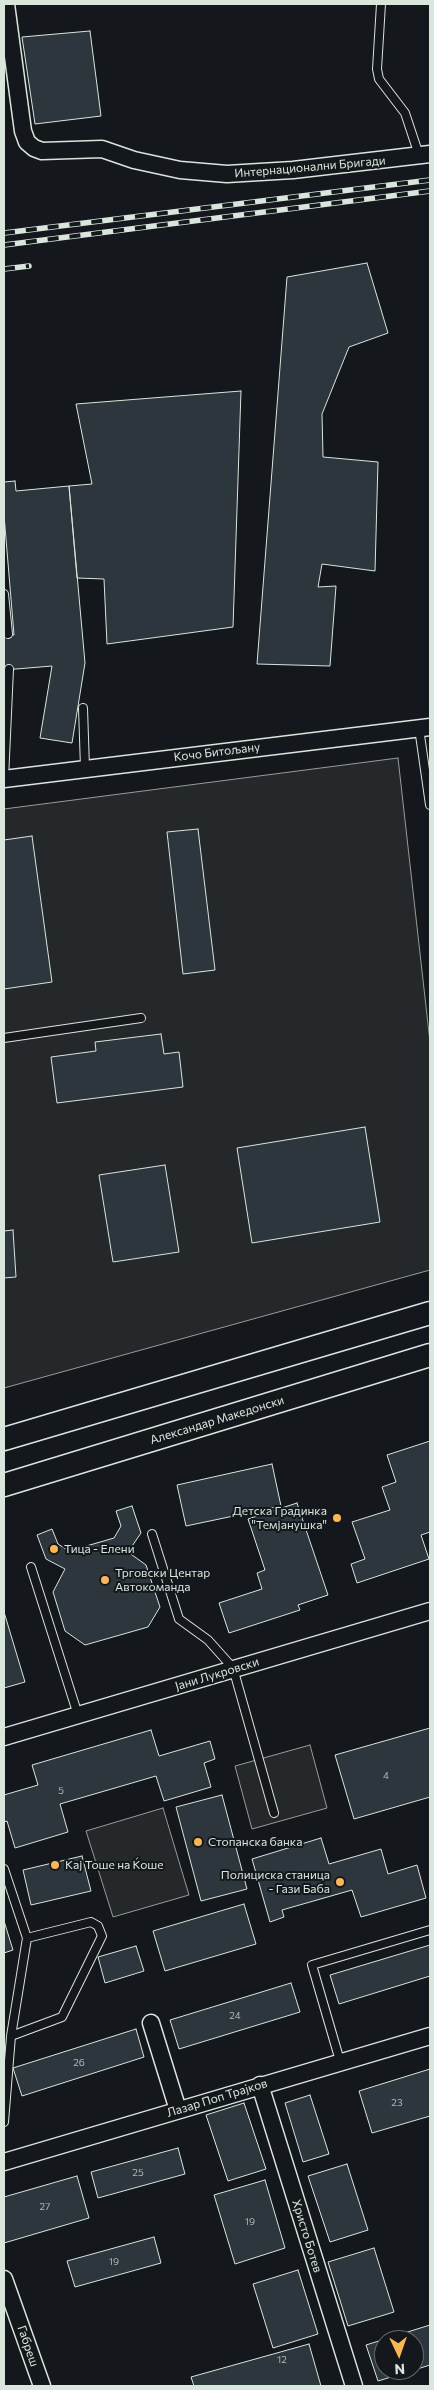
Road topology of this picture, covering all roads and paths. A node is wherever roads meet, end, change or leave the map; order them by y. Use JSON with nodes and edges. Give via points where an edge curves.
{"nodes":[{"id":1,"x":6,"y":4,"type":"edge"},
{"id":2,"x":382,"y":4,"type":"edge"},
{"id":3,"x":424,"y":155,"type":"edge"},
{"id":4,"x":4,"y":594,"type":"edge"},
{"id":5,"x":8,"y":634,"type":"dead end"},
{"id":6,"x":9,"y":670,"type":"dead end"},
{"id":7,"x":83,"y":708,"type":"dead end"},
{"id":8,"x":425,"y":727,"type":"edge"},
{"id":9,"x":84,"y":768,"type":"junction"},
{"id":10,"x":4,"y":779,"type":"edge"},
{"id":11,"x":430,"y":805,"type":"edge"},
{"id":12,"x":141,"y":1018,"type":"dead end"},
{"id":13,"x":4,"y":1038,"type":"edge"},
{"id":14,"x":430,"y":1314,"type":"edge"},
{"id":15,"x":430,"y":1355,"type":"edge"},
{"id":16,"x":4,"y":1439,"type":"edge"},
{"id":17,"x":4,"y":1485,"type":"edge"},
{"id":18,"x":152,"y":1534,"type":"dead end"},
{"id":19,"x":31,"y":1567,"type":"dead end"},
{"id":20,"x":430,"y":1611,"type":"edge"},
{"id":21,"x":233,"y":1668,"type":"junction"},
{"id":22,"x":78,"y":1715,"type":"junction"},
{"id":23,"x":4,"y":1737,"type":"edge"},
{"id":24,"x":274,"y":1813,"type":"dead end"},
{"id":25,"x":4,"y":1869,"type":"edge"},
{"id":26,"x":430,"y":1930,"type":"edge"},
{"id":27,"x":27,"y":1938,"type":"junction"},
{"id":28,"x":151,"y":2023,"type":"dead end"},
{"id":29,"x":12,"y":2036,"type":"junction"},
{"id":30,"x":430,"y":2036,"type":"edge"},
{"id":31,"x":340,"y":2062,"type":"junction"},
{"id":32,"x":260,"y":2085,"type":"junction"},
{"id":33,"x":178,"y":2110,"type":"junction"},
{"id":34,"x":4,"y":2122,"type":"edge"},
{"id":35,"x":4,"y":2162,"type":"edge"},
{"id":36,"x":6,"y":2288,"type":"edge"},
{"id":37,"x":42,"y":2386,"type":"edge"},
{"id":38,"x":354,"y":2386,"type":"edge"}],
"edges":[{"from":1,"to":3,"type":"street","name":"Интернационални Бригади","via":[[23,130],[27,142],[42,151],[102,149],[180,170],[227,174]]},
{"from":2,"to":3,"type":"lane","via":[[379,79],[405,113]]},
{"from":4,"to":5,"type":"lane"},
{"from":6,"to":10,"type":"lane"},
{"from":7,"to":9,"type":"lane"},
{"from":8,"to":9,"type":"street","name":"Кочо Битољану"},
{"from":8,"to":11,"type":"lane"},
{"from":9,"to":10,"type":"street","name":"Кочо Битољану"},
{"from":12,"to":13,"type":"lane"},
{"from":14,"to":16,"type":"street"},
{"from":15,"to":17,"type":"street","name":"Александар Македонски"},
{"from":18,"to":21,"type":"lane","via":[[179,1618],[208,1640]]},
{"from":19,"to":22,"type":"lane"},
{"from":20,"to":21,"type":"street","name":"Јани Лукровски"},
{"from":21,"to":22,"type":"street","name":"Јани Лукровски"},
{"from":21,"to":24,"type":"lane"},
{"from":22,"to":23,"type":"street","name":"Јани Лукровски"},
{"from":25,"to":27,"type":"lane"},
{"from":26,"to":31,"type":"lane","via":[[312,1965]]},
{"from":27,"to":29,"type":"lane"},
{"from":27,"to":29,"type":"lane","via":[[91,1922],[98,1926],[102,1936],[62,2017]]},
{"from":28,"to":33,"type":"street"},
{"from":29,"to":34,"type":"lane"},
{"from":30,"to":31,"type":"street","name":"Лазар Поп Трајков"},
{"from":31,"to":32,"type":"street","name":"Лазар Поп Трајков"},
{"from":32,"to":33,"type":"street","name":"Лазар Поп Трајков"},
{"from":32,"to":38,"type":"street","name":"Христо Ботев"},
{"from":33,"to":35,"type":"street","name":"Лазар Поп Трајков"},
{"from":36,"to":37,"type":"street","name":"Габреш"}]}
